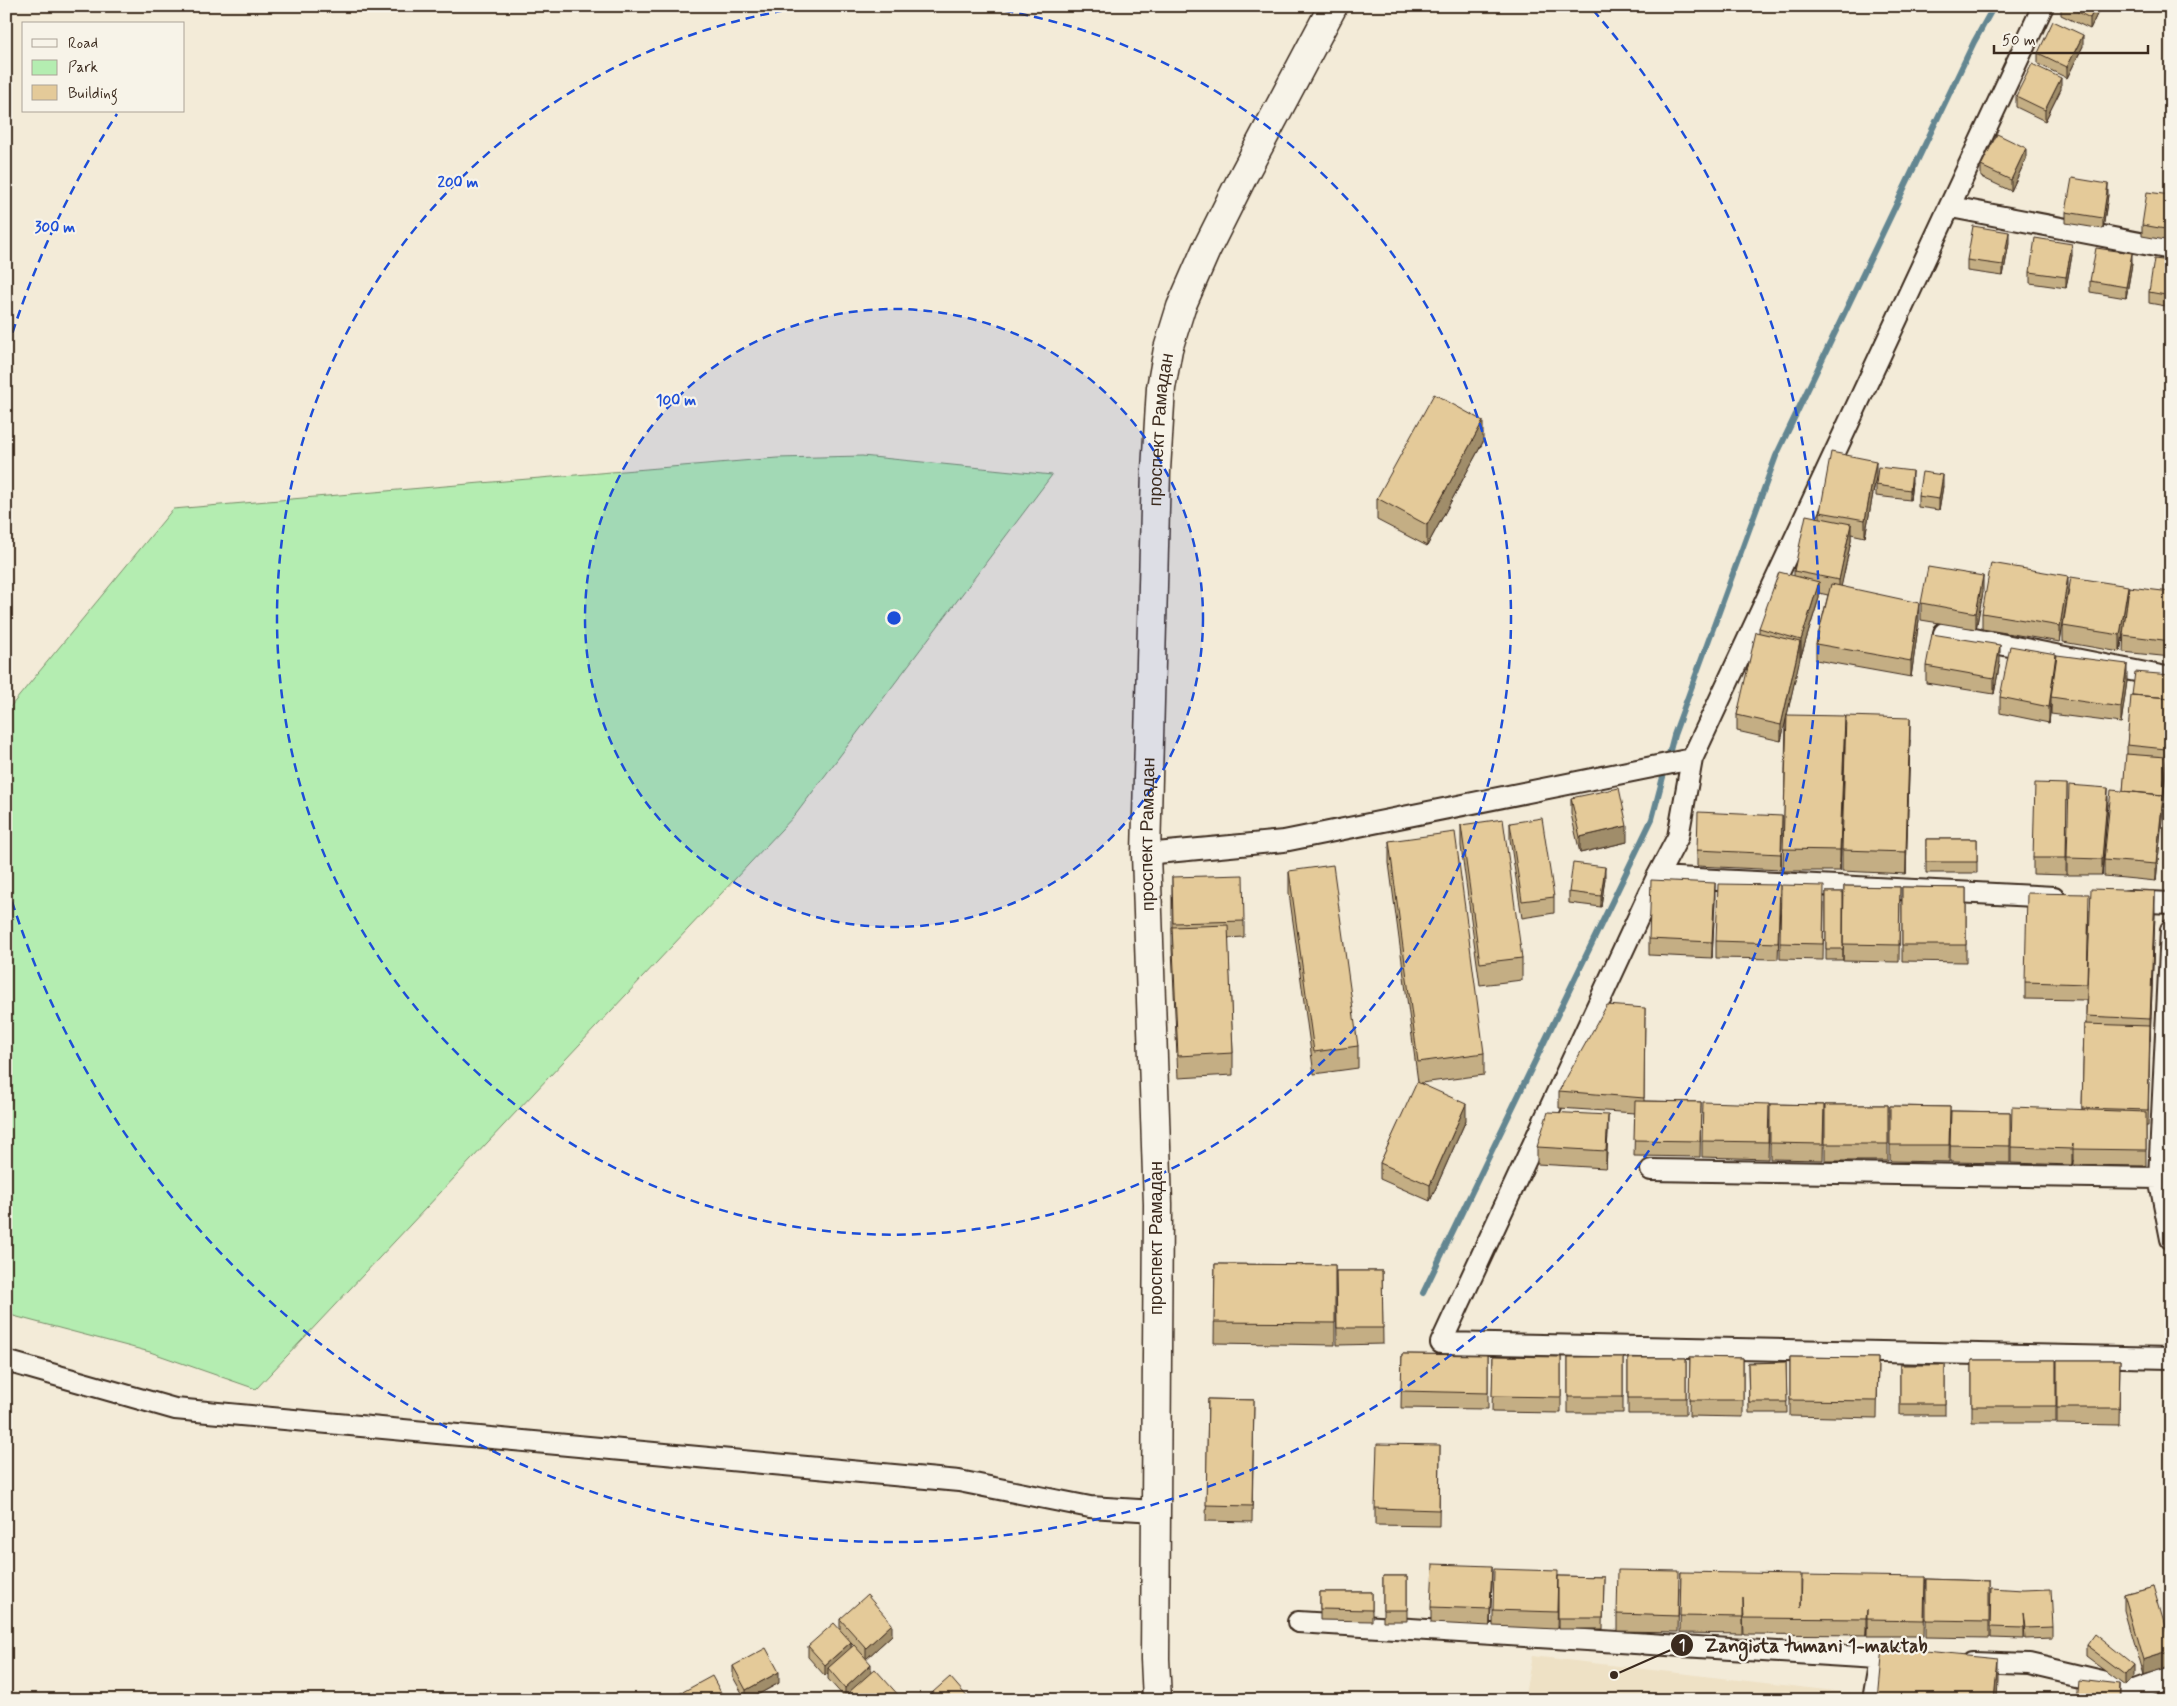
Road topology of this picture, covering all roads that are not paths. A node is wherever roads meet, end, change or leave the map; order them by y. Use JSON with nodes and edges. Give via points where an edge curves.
{"nodes":[{"id":1,"x":1333,"y":6,"type":"edge"},
{"id":2,"x":2043,"y":6,"type":"edge"},
{"id":3,"x":1951,"y":207,"type":"junction"},
{"id":4,"x":2171,"y":248,"type":"edge"},
{"id":5,"x":1944,"y":634,"type":"edge"},
{"id":6,"x":2171,"y":678,"type":"edge"},
{"id":7,"x":1684,"y":761,"type":"junction"},
{"id":8,"x":1146,"y":854,"type":"junction"},
{"id":9,"x":1657,"y":877,"type":"junction"},
{"id":10,"x":2072,"y":898,"type":"edge"},
{"id":11,"x":2111,"y":900,"type":"edge"},
{"id":12,"x":2171,"y":903,"type":"edge"},
{"id":13,"x":2171,"y":930,"type":"edge"},
{"id":14,"x":1652,"y":1170,"type":"dead end"},
{"id":15,"x":2159,"y":1178,"type":"junction"},
{"id":16,"x":2171,"y":1239,"type":"edge"},
{"id":17,"x":2171,"y":1358,"type":"edge"},
{"id":18,"x":6,"y":1360,"type":"edge"},
{"id":19,"x":1156,"y":1511,"type":"junction"},
{"id":20,"x":1298,"y":1622,"type":"dead end"},
{"id":21,"x":1880,"y":1659,"type":"junction"},
{"id":22,"x":1930,"y":1661,"type":"edge"},
{"id":23,"x":1950,"y":1661,"type":"edge"},
{"id":24,"x":2171,"y":1678,"type":"edge"},
{"id":25,"x":2131,"y":1696,"type":"edge"},
{"id":26,"x":1158,"y":1700,"type":"edge"},
{"id":27,"x":1873,"y":1700,"type":"edge"}],
"edges":[{"from":1,"to":8,"type":"main road","name":"проспект Рамадан","via":[[1224,211],[1181,306],[1168,349],[1161,388],[1156,470]]},
{"from":2,"to":3,"type":"street"},
{"from":3,"to":4,"type":"street"},
{"from":3,"to":7,"type":"street"},
{"from":5,"to":6,"type":"street"},
{"from":7,"to":8,"type":"street","via":[[1284,841]]},
{"from":7,"to":9,"type":"street","via":[[1678,837]]},
{"from":8,"to":19,"type":"main road","name":"проспект Рамадан","via":[[1158,1204]]},
{"from":9,"to":10,"type":"street"},
{"from":9,"to":17,"type":"street","via":[[1441,1343]]},
{"from":11,"to":12,"type":"street"},
{"from":13,"to":15,"type":"street"},
{"from":14,"to":15,"type":"street"},
{"from":15,"to":16,"type":"street"},
{"from":18,"to":19,"type":"street","via":[[175,1409],[959,1481],[1090,1507]]},
{"from":19,"to":26,"type":"main road","name":"проспект Рамадан","via":[[1155,1660]]},
{"from":20,"to":21,"type":"street"},
{"from":21,"to":22,"type":"street"},
{"from":21,"to":27,"type":"street"},
{"from":23,"to":25,"type":"street","via":[[2030,1664],[2102,1681]]},
{"from":24,"to":25,"type":"street"}]}
